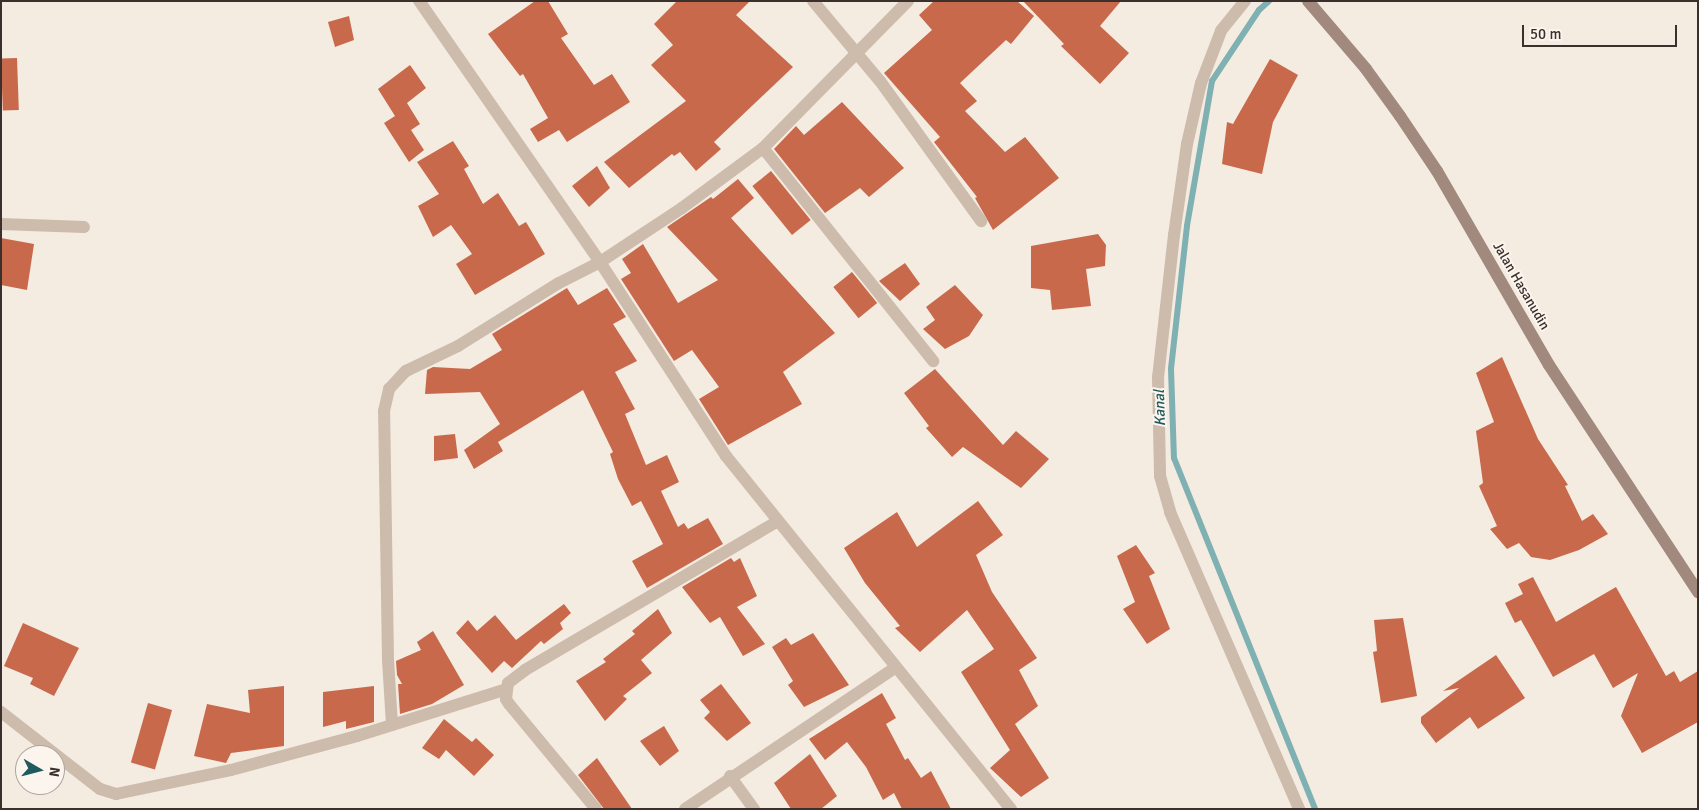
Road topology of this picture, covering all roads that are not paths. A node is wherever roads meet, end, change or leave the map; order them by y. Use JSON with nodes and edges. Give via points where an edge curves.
{"nodes":[{"id":1,"x":419,"y":1,"type":"edge"},
{"id":2,"x":813,"y":1,"type":"edge"},
{"id":3,"x":908,"y":1,"type":"edge"},
{"id":4,"x":1245,"y":1,"type":"edge"},
{"id":5,"x":1308,"y":1,"type":"edge"},
{"id":6,"x":858,"y":53,"type":"junction"},
{"id":7,"x":763,"y":148,"type":"junction"},
{"id":8,"x":981,"y":221,"type":"dead end"},
{"id":9,"x":1,"y":224,"type":"edge"},
{"id":10,"x":84,"y":227,"type":"dead end"},
{"id":11,"x":600,"y":262,"type":"junction"},
{"id":12,"x":933,"y":362,"type":"dead end"},
{"id":13,"x":776,"y":522,"type":"junction"},
{"id":14,"x":1698,"y":592,"type":"edge"},
{"id":15,"x":896,"y":667,"type":"junction"},
{"id":16,"x":507,"y":689,"type":"junction"},
{"id":17,"x":1,"y":712,"type":"edge"},
{"id":18,"x":392,"y":725,"type":"junction"},
{"id":19,"x":730,"y":776,"type":"junction"},
{"id":20,"x":596,"y":809,"type":"edge"},
{"id":21,"x":685,"y":809,"type":"edge"},
{"id":22,"x":754,"y":809,"type":"edge"},
{"id":23,"x":1011,"y":809,"type":"edge"},
{"id":24,"x":1299,"y":809,"type":"edge"}],
"edges":[{"from":1,"to":11,"type":"street"},
{"from":2,"to":6,"type":"street"},
{"from":3,"to":6,"type":"street"},
{"from":4,"to":24,"type":"street","via":[[1221,31],[1202,83],[1187,144],[1158,377],[1160,467],[1170,512]]},
{"from":5,"to":14,"type":"main road","name":"Jalan Hasanudin","via":[[1366,69],[1437,172],[1549,365]]},
{"from":6,"to":7,"type":"street"},
{"from":6,"to":8,"type":"street"},
{"from":7,"to":11,"type":"street","via":[[682,208]]},
{"from":7,"to":12,"type":"street"},
{"from":9,"to":10,"type":"street"},
{"from":11,"to":13,"type":"street","via":[[676,382]]},
{"from":11,"to":18,"type":"street","via":[[559,283],[458,346],[406,371],[389,389],[384,411]]},
{"from":13,"to":15,"type":"street"},
{"from":13,"to":16,"type":"street","via":[[525,670],[508,684]]},
{"from":15,"to":19,"type":"street"},
{"from":15,"to":23,"type":"street"},
{"from":16,"to":18,"type":"street"},
{"from":16,"to":20,"type":"street","via":[[509,704]]},
{"from":17,"to":18,"type":"street","via":[[100,789],[116,794],[231,770]]},
{"from":19,"to":21,"type":"street"},
{"from":19,"to":22,"type":"street"}]}
